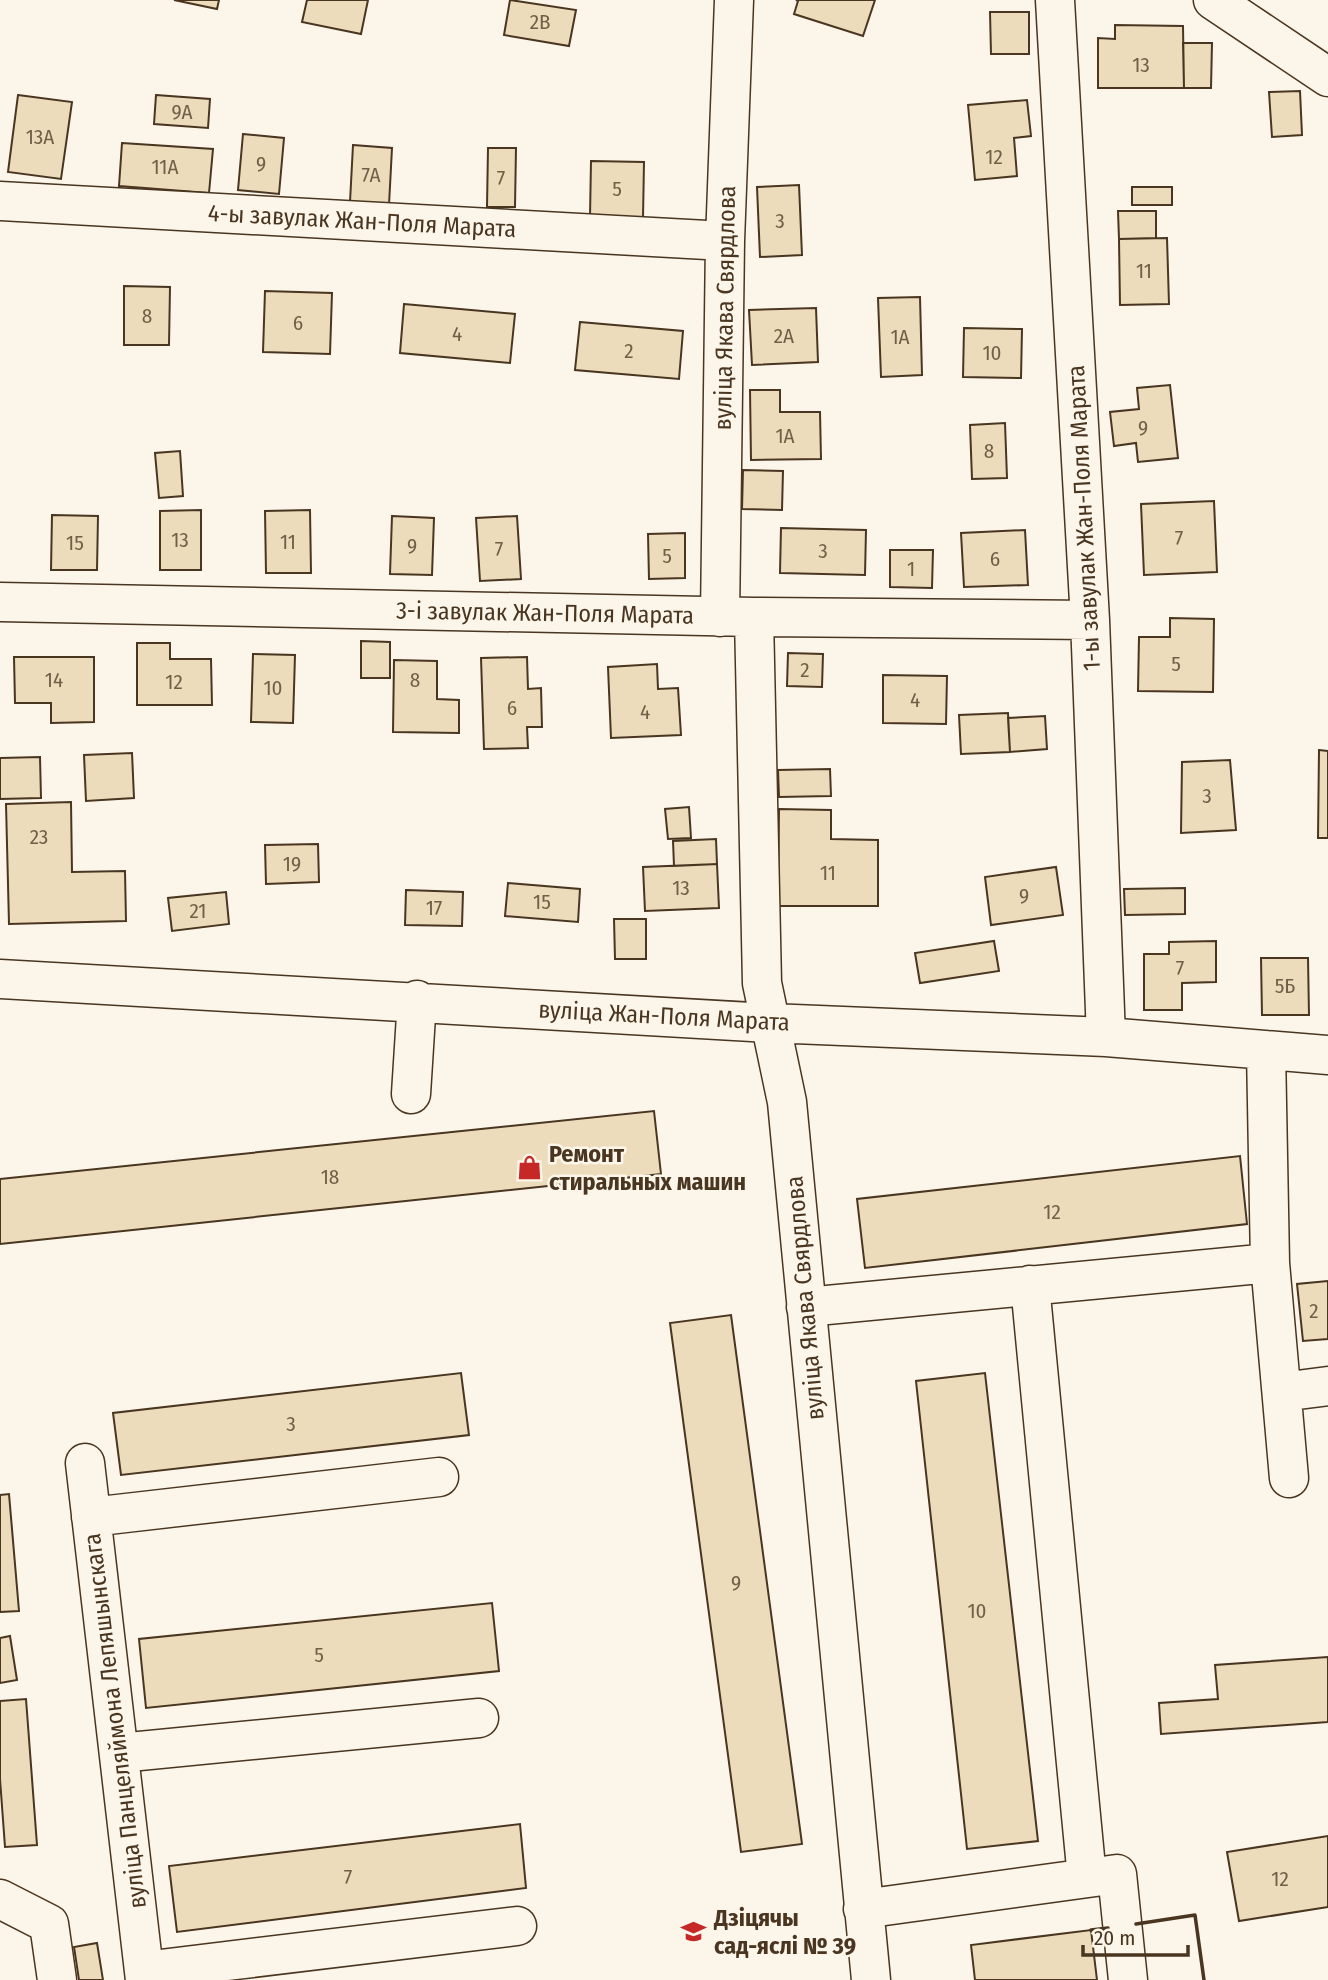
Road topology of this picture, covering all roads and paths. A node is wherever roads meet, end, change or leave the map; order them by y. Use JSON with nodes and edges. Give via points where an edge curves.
{"nodes":[{"id":1,"x":1055,"y":0,"type":"edge"},
{"id":2,"x":1213,"y":0,"type":"edge"},
{"id":3,"x":725,"y":2,"type":"edge"},
{"id":4,"x":1328,"y":78,"type":"edge"},
{"id":5,"x":0,"y":201,"type":"edge"},
{"id":6,"x":725,"y":241,"type":"junction"},
{"id":7,"x":0,"y":602,"type":"edge"},
{"id":8,"x":737,"y":617,"type":"junction"},
{"id":9,"x":1090,"y":620,"type":"junction"},
{"id":10,"x":0,"y":979,"type":"edge"},
{"id":11,"x":417,"y":1000,"type":"junction"},
{"id":12,"x":771,"y":1023,"type":"junction"},
{"id":13,"x":1106,"y":1037,"type":"junction"},
{"id":14,"x":1266,"y":1050,"type":"junction"},
{"id":15,"x":1328,"y":1055,"type":"edge"},
{"id":16,"x":411,"y":1094,"type":"dead end"},
{"id":17,"x":1270,"y":1263,"type":"junction"},
{"id":18,"x":1030,"y":1285,"type":"junction"},
{"id":19,"x":806,"y":1307,"type":"junction"},
{"id":20,"x":1328,"y":1386,"type":"edge"},
{"id":21,"x":1282,"y":1392,"type":"junction"},
{"id":22,"x":85,"y":1463,"type":"dead end"},
{"id":23,"x":439,"y":1477,"type":"dead end"},
{"id":24,"x":1289,"y":1478,"type":"dead end"},
{"id":25,"x":91,"y":1517,"type":"junction"},
{"id":26,"x":479,"y":1718,"type":"dead end"},
{"id":27,"x":119,"y":1753,"type":"junction"},
{"id":28,"x":1087,"y":1878,"type":"junction"},
{"id":29,"x":0,"y":1899,"type":"edge"},
{"id":30,"x":863,"y":1909,"type":"junction"},
{"id":31,"x":517,"y":1926,"type":"dead end"},
{"id":32,"x":145,"y":1975,"type":"edge"},
{"id":33,"x":57,"y":1980,"type":"edge"},
{"id":34,"x":871,"y":1980,"type":"edge"},
{"id":35,"x":1128,"y":1980,"type":"edge"}],
"edges":[{"from":1,"to":9,"type":"street","name":"1-ы завулак Жан-Поля Марата"},
{"from":2,"to":4,"type":"street"},
{"from":3,"to":6,"type":"street","name":"вуліца Якава Свярдлова"},
{"from":5,"to":6,"type":"street","name":"4-ы завулак Жан-Поля Марата"},
{"from":6,"to":8,"type":"street","name":"вуліца Якава Свярдлова"},
{"from":7,"to":8,"type":"street","name":"3-і завулак Жан-Поля Марата"},
{"from":8,"to":9,"type":"street","name":"3-і завулак Жан-Поля Марата"},
{"from":8,"to":12,"type":"street","name":"вуліца Якава Свярдлова","via":[[762,983]]},
{"from":9,"to":13,"type":"street","name":"1-ы завулак Жан-Поля Марата"},
{"from":10,"to":11,"type":"street","name":"вуліца Жан-Поля Марата"},
{"from":11,"to":12,"type":"street","name":"вуліца Жан-Поля Марата"},
{"from":11,"to":16,"type":"street"},
{"from":12,"to":13,"type":"street","name":"вуліца Жан-Поля Марата"},
{"from":12,"to":19,"type":"street","name":"вуліца Якава Свярдлова","via":[[787,1102]]},
{"from":13,"to":14,"type":"street","name":"вуліца Жан-Поля Марата"},
{"from":14,"to":15,"type":"street","name":"вуліца Жан-Поля Марата"},
{"from":14,"to":17,"type":"street"},
{"from":17,"to":18,"type":"street"},
{"from":17,"to":21,"type":"street"},
{"from":18,"to":19,"type":"street"},
{"from":18,"to":28,"type":"street"},
{"from":19,"to":30,"type":"street","name":"вуліца Якава Свярдлова"},
{"from":20,"to":21,"type":"street"},
{"from":21,"to":24,"type":"street"},
{"from":22,"to":25,"type":"street","name":"вуліца Панцеляймона Лепяшынскага"},
{"from":23,"to":25,"type":"street"},
{"from":25,"to":27,"type":"street","name":"вуліца Панцеляймона Лепяшынскага"},
{"from":26,"to":27,"type":"street"},
{"from":27,"to":32,"type":"street","name":"вуліца Панцеляймона Лепяшынскага"},
{"from":28,"to":30,"type":"street"},
{"from":28,"to":35,"type":"street","via":[[1117,1874]]},
{"from":29,"to":33,"type":"street","via":[[49,1924]]},
{"from":30,"to":34,"type":"street","name":"вуліца Якава Свярдлова"},
{"from":31,"to":32,"type":"street"}]}
